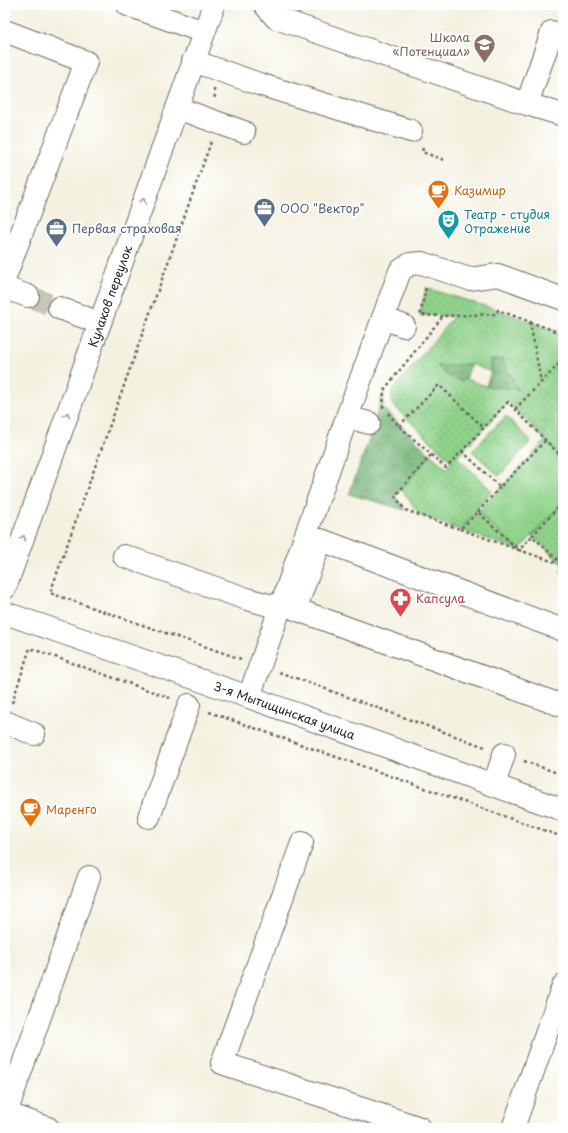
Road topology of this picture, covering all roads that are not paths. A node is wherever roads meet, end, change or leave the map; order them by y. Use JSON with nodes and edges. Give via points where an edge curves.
{"nodes":[{"id":1,"x":128,"y":5,"type":"edge"},
{"id":2,"x":214,"y":5,"type":"edge"},
{"id":3,"x":265,"y":5,"type":"edge"},
{"id":4,"x":5,"y":31,"type":"edge"},
{"id":5,"x":204,"y":32,"type":"junction"},
{"id":6,"x":563,"y":36,"type":"edge"},
{"id":7,"x":202,"y":64,"type":"junction"},
{"id":8,"x":527,"y":104,"type":"junction"},
{"id":9,"x":177,"y":108,"type":"junction"},
{"id":10,"x":563,"y":115,"type":"edge"},
{"id":11,"x":244,"y":132,"type":"dead end"},
{"id":12,"x":418,"y":139,"type":"road end"},
{"id":13,"x":5,"y":277,"type":"edge"},
{"id":14,"x":5,"y":288,"type":"edge"},
{"id":15,"x":28,"y":296,"type":"tunnel mouth"},
{"id":16,"x":563,"y":299,"type":"edge"},
{"id":17,"x":59,"y":308,"type":"tunnel mouth"},
{"id":18,"x":383,"y":318,"type":"junction"},
{"id":19,"x":100,"y":323,"type":"junction"},
{"id":20,"x":404,"y":326,"type":"dead end"},
{"id":21,"x":348,"y":417,"type":"junction"},
{"id":22,"x":369,"y":423,"type":"dead end"},
{"id":23,"x":124,"y":556,"type":"dead end"},
{"id":24,"x":5,"y":588,"type":"edge"},
{"id":25,"x":280,"y":608,"type":"junction"},
{"id":26,"x":5,"y":613,"type":"edge"},
{"id":27,"x":563,"y":630,"type":"edge"},
{"id":28,"x":249,"y":697,"type":"junction"},
{"id":29,"x":189,"y":705,"type":"road end"},
{"id":30,"x":563,"y":706,"type":"edge"},
{"id":31,"x":5,"y":722,"type":"edge"},
{"id":32,"x":34,"y":734,"type":"dead end"},
{"id":33,"x":504,"y":754,"type":"road end"},
{"id":34,"x":494,"y":785,"type":"junction"},
{"id":35,"x":563,"y":810,"type":"edge"},
{"id":36,"x":148,"y":817,"type":"dead end"},
{"id":37,"x":302,"y":843,"type":"dead end"},
{"id":38,"x":89,"y":877,"type":"dead end"},
{"id":39,"x":563,"y":986,"type":"edge"},
{"id":40,"x":558,"y":1017,"type":"edge"},
{"id":41,"x":48,"y":1128,"type":"edge"},
{"id":42,"x":420,"y":1128,"type":"edge"},
{"id":43,"x":513,"y":1128,"type":"edge"}],
"edges":[{"from":1,"to":5,"type":"street"},
{"from":2,"to":5,"type":"street","name":"Кулаков переулок"},
{"from":3,"to":8,"type":"street","via":[[276,18]]},
{"from":4,"to":13,"type":"street","via":[[86,62]]},
{"from":5,"to":7,"type":"street","name":"Кулаков переулок"},
{"from":6,"to":8,"type":"street","via":[[552,32]]},
{"from":7,"to":9,"type":"street","name":"Кулаков переулок"},
{"from":7,"to":12,"type":"street"},
{"from":8,"to":10,"type":"street"},
{"from":9,"to":11,"type":"street"},
{"from":19,"to":9,"type":"street","name":"Кулаков переулок","one_way":true},
{"from":14,"to":15,"type":"street"},
{"from":16,"to":18,"type":"street","via":[[498,275],[469,279],[422,263],[410,264],[400,272]]},
{"from":17,"to":19,"type":"street"},
{"from":18,"to":20,"type":"street"},
{"from":18,"to":21,"type":"street"},
{"from":24,"to":19,"type":"street","name":"Кулаков переулок","one_way":true},
{"from":21,"to":22,"type":"street"},
{"from":21,"to":25,"type":"street"},
{"from":23,"to":25,"type":"street"},
{"from":25,"to":28,"type":"street"},
{"from":26,"to":28,"type":"street","name":"3-я Мытищинская улица"},
{"from":27,"to":30,"type":"street","via":[[322,540],[295,609]]},
{"from":28,"to":34,"type":"street","name":"3-я Мытищинская улица"},
{"from":29,"to":36,"type":"street"},
{"from":31,"to":32,"type":"street"},
{"from":33,"to":34,"type":"street"},
{"from":34,"to":35,"type":"street","name":"3-я Мытищинская улица"},
{"from":37,"to":42,"type":"street","via":[[222,1063]]},
{"from":38,"to":41,"type":"street","via":[[6,1112]]},
{"from":39,"to":40,"type":"street"},
{"from":40,"to":43,"type":"street"}]}
